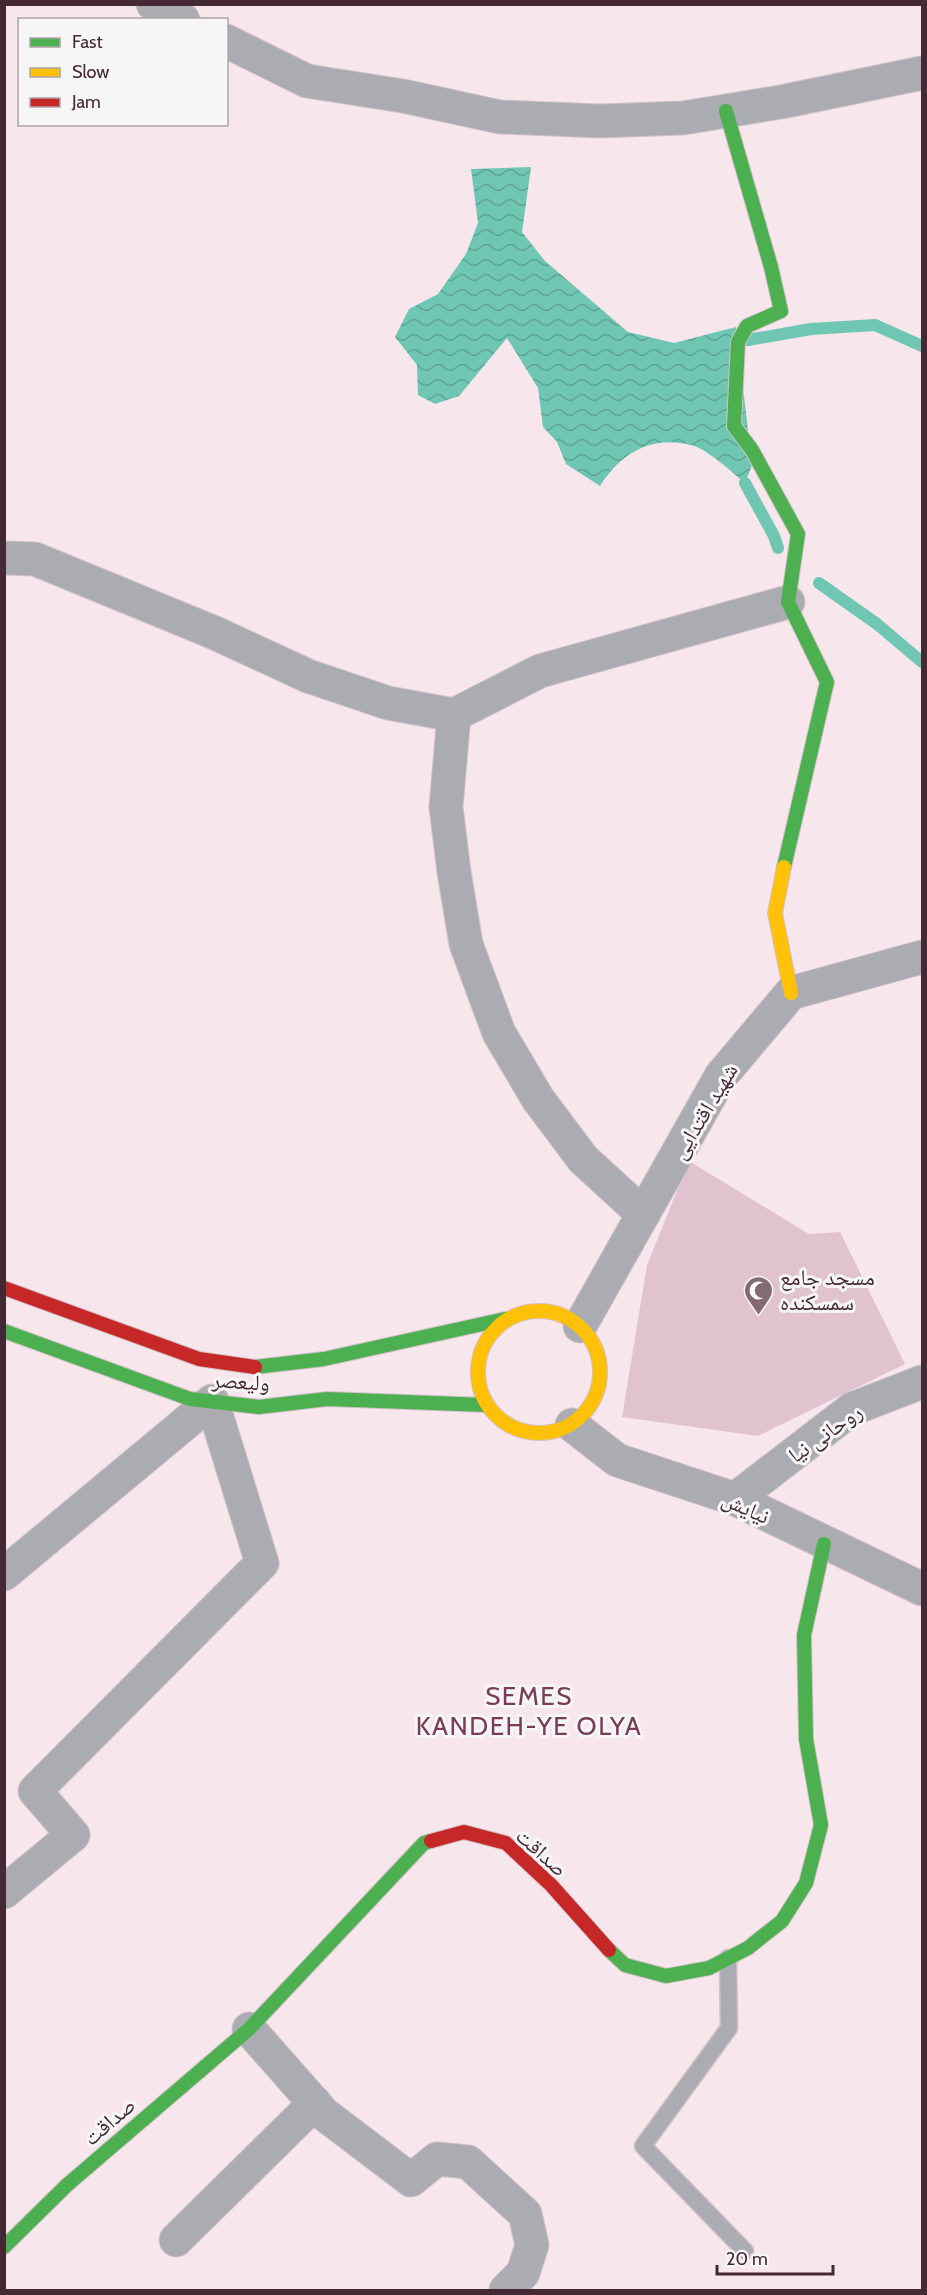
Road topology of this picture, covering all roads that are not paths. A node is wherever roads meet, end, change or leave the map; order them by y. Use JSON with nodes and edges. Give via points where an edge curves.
{"nodes":[{"id":1,"x":153,"y":4,"type":"edge"},
{"id":2,"x":179,"y":18,"type":"edge"},
{"id":3,"x":228,"y":42,"type":"edge"},
{"id":4,"x":922,"y":73,"type":"edge"},
{"id":5,"x":726,"y":111,"type":"junction"},
{"id":6,"x":4,"y":558,"type":"edge"},
{"id":7,"x":788,"y":602,"type":"junction"},
{"id":8,"x":454,"y":714,"type":"junction"},
{"id":9,"x":922,"y":957,"type":"edge"},
{"id":10,"x":791,"y":993,"type":"junction"},
{"id":11,"x":643,"y":1214,"type":"junction"},
{"id":12,"x":4,"y":1288,"type":"edge"},
{"id":13,"x":505,"y":1319,"type":"junction"},
{"id":14,"x":580,"y":1326,"type":"junction"},
{"id":15,"x":4,"y":1331,"type":"edge"},
{"id":16,"x":922,"y":1382,"type":"edge"},
{"id":17,"x":212,"y":1401,"type":"junction"},
{"id":18,"x":486,"y":1405,"type":"junction"},
{"id":19,"x":572,"y":1425,"type":"junction"},
{"id":20,"x":735,"y":1499,"type":"junction"},
{"id":21,"x":824,"y":1544,"type":"junction"},
{"id":22,"x":4,"y":1574,"type":"edge"},
{"id":23,"x":922,"y":1589,"type":"edge"},
{"id":24,"x":4,"y":1892,"type":"edge"},
{"id":25,"x":728,"y":1958,"type":"junction"},
{"id":26,"x":249,"y":2029,"type":"junction"},
{"id":27,"x":315,"y":2103,"type":"junction"},
{"id":28,"x":176,"y":2240,"type":"dead end"},
{"id":29,"x":4,"y":2247,"type":"edge"},
{"id":30,"x":745,"y":2251,"type":"dead end"},
{"id":31,"x":506,"y":2290,"type":"edge"}],
"edges":[{"from":1,"to":2,"type":"street"},
{"from":3,"to":5,"type":"street","via":[[307,81],[500,117],[600,121],[683,118]]},
{"from":4,"to":5,"type":"street"},
{"from":5,"to":7,"type":"street","via":[[781,311],[747,326],[738,342],[734,426],[752,450],[798,534]]},
{"from":6,"to":8,"type":"street","via":[[35,559],[308,676],[388,703]]},
{"from":7,"to":8,"type":"street","via":[[540,671]]},
{"from":7,"to":10,"type":"street","via":[[827,682],[775,913]]},
{"from":8,"to":11,"type":"street","via":[[446,807],[454,872],[466,944],[499,1034],[538,1099],[583,1159]]},
{"from":9,"to":10,"type":"street"},
{"from":10,"to":11,"type":"street","name":"شهید اقتدایی","via":[[721,1076]]},
{"from":11,"to":14,"type":"street","name":"شهید اقتدایی"},
{"from":12,"to":13,"type":"street","via":[[199,1359],[258,1367],[324,1359]]},
{"from":13,"to":14,"type":"street","via":[[536,1310],[567,1317]]},
{"from":13,"to":18,"type":"street","via":[[484,1343],[476,1375]]},
{"from":14,"to":19,"type":"street","via":[[591,1338],[601,1370],[594,1401]]},
{"from":15,"to":17,"type":"street","name":"ولیعصر","via":[[190,1399]]},
{"from":16,"to":20,"type":"street","name":"روحانی نیا","via":[[852,1409]]},
{"from":17,"to":18,"type":"street","name":"ولیعصر","via":[[259,1407],[327,1399]]},
{"from":17,"to":22,"type":"street"},
{"from":17,"to":24,"type":"street","via":[[262,1563],[35,1791],[73,1835]]},
{"from":18,"to":19,"type":"street","via":[[510,1427],[520,1430],[541,1434]]},
{"from":19,"to":20,"type":"street","name":"نیایش","via":[[617,1460]]},
{"from":20,"to":21,"type":"street","name":"نیایش"},
{"from":21,"to":23,"type":"street","name":"نیایش"},
{"from":21,"to":25,"type":"street","name":"صداقت","via":[[804,1635],[806,1739],[821,1825],[806,1883],[782,1921],[748,1948]]},
{"from":25,"to":26,"type":"street","name":"صداقت","via":[[709,1968],[666,1976],[625,1965],[506,1843],[464,1832],[424,1843]]},
{"from":25,"to":30,"type":"lane","via":[[729,2028],[643,2146]]},
{"from":26,"to":27,"type":"street"},
{"from":26,"to":29,"type":"street","name":"صداقت","via":[[67,2185]]},
{"from":27,"to":28,"type":"street"},
{"from":27,"to":31,"type":"street","via":[[411,2180],[437,2158],[468,2162],[525,2214],[532,2245],[523,2273]]}]}
